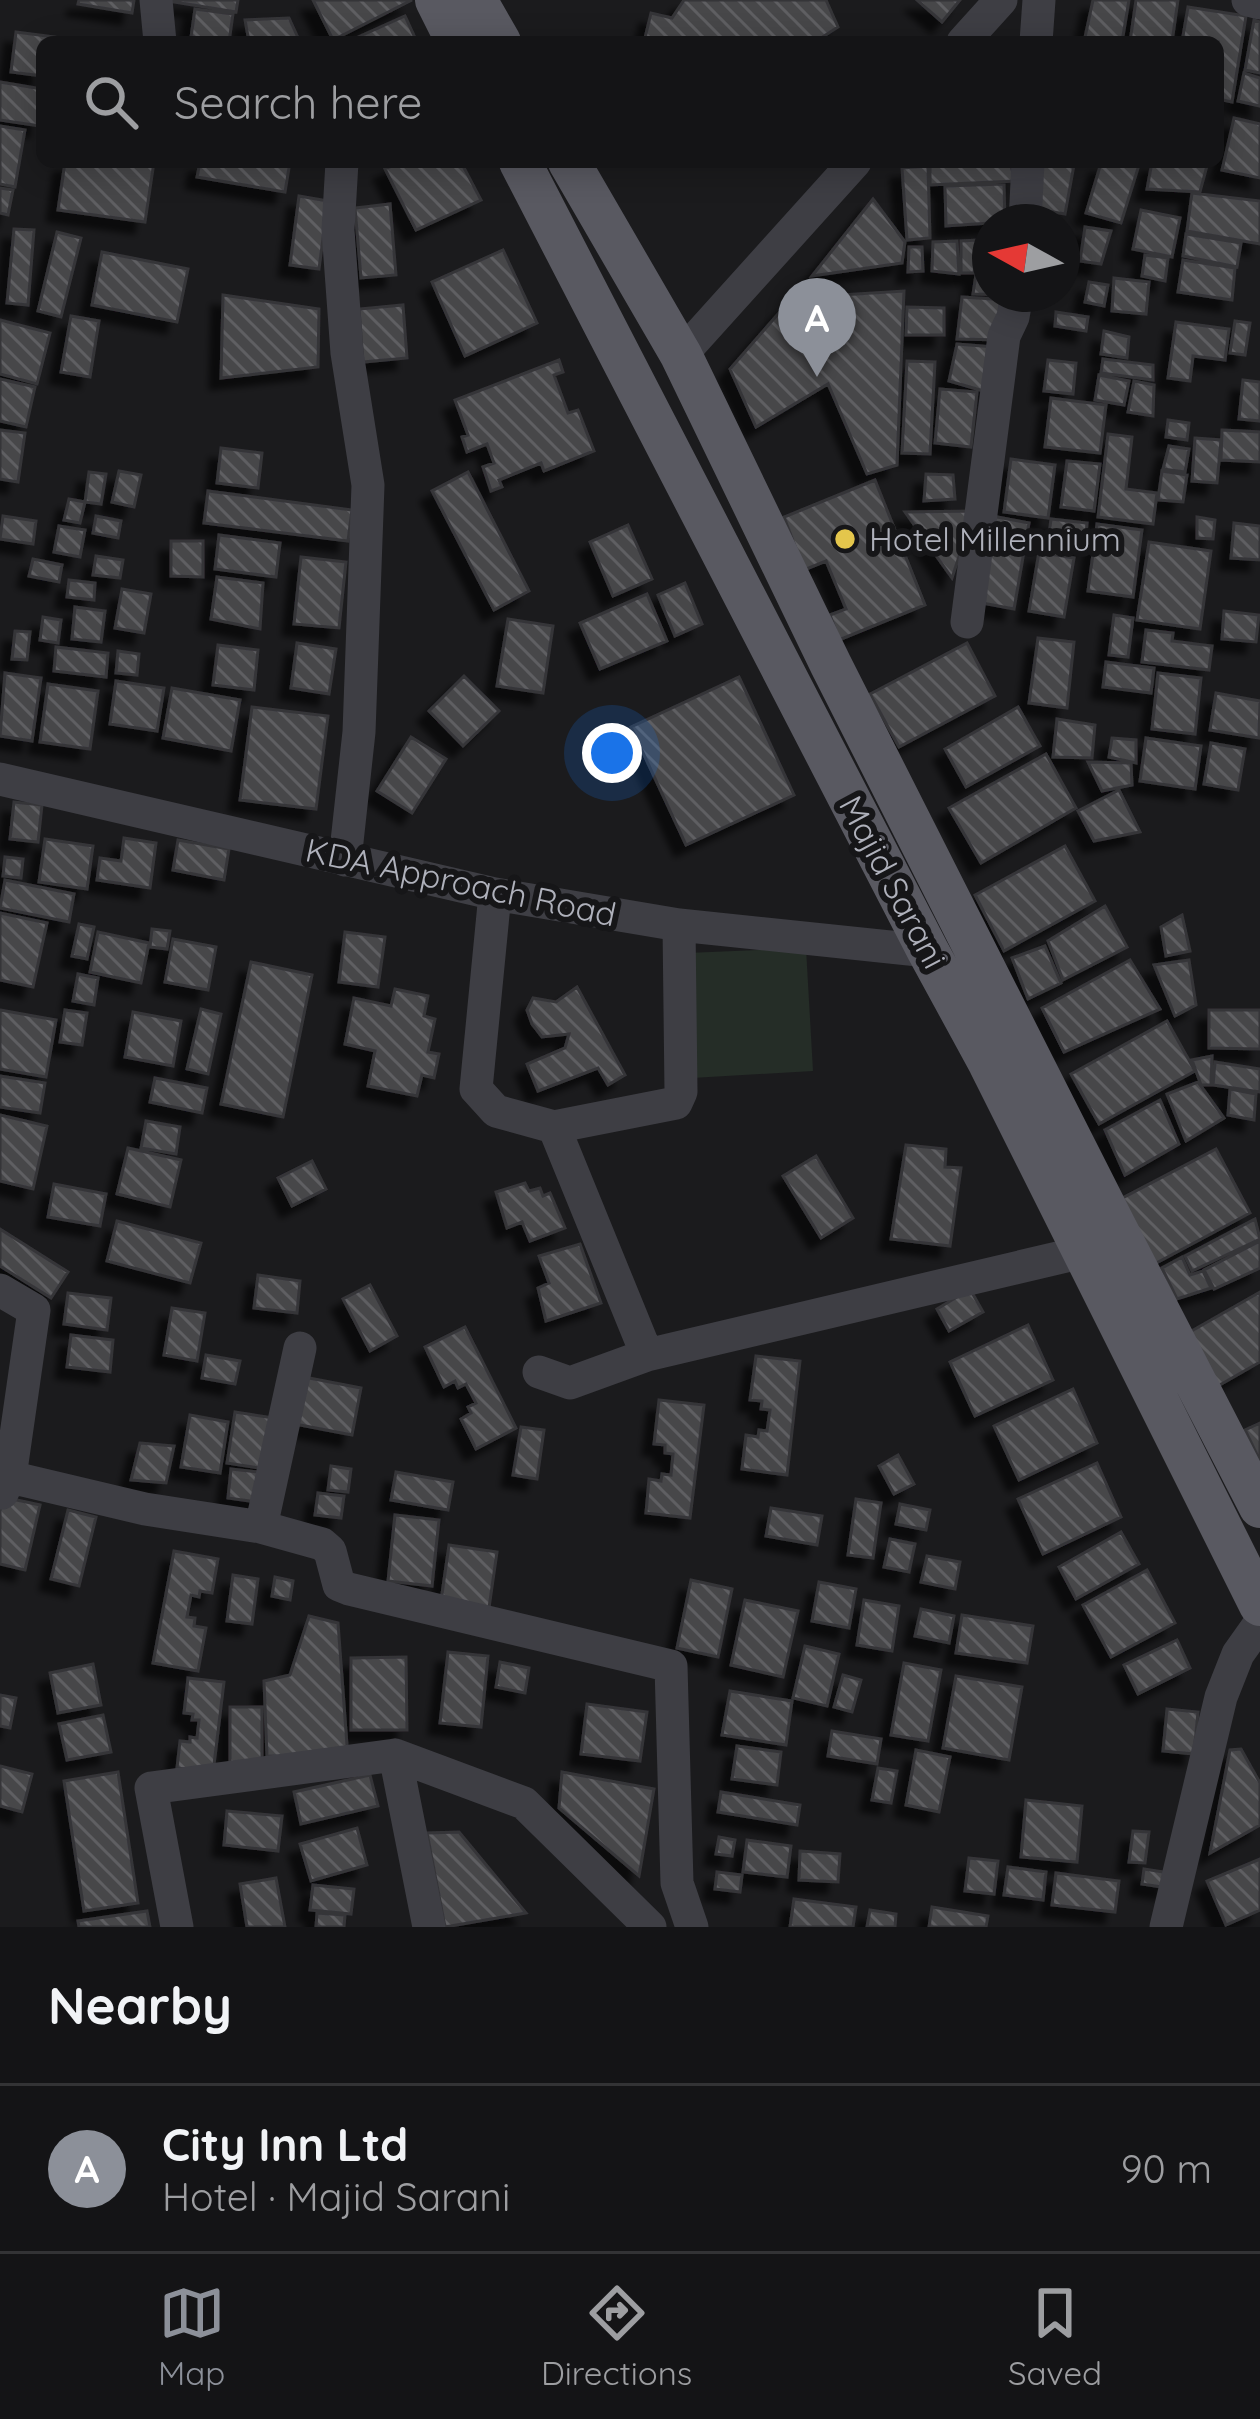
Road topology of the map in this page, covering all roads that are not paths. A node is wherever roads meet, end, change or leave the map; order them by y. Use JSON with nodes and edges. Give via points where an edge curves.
{"nodes":[{"id":1,"x":155,"y":0,"type":"edge"},
{"id":2,"x":436,"y":0,"type":"edge"},
{"id":3,"x":476,"y":0,"type":"edge"},
{"id":4,"x":1001,"y":0,"type":"edge"},
{"id":5,"x":1040,"y":0,"type":"edge"},
{"id":6,"x":1248,"y":0,"type":"edge"},
{"id":7,"x":1260,"y":3,"type":"edge"},
{"id":8,"x":159,"y":36,"type":"edge"},
{"id":9,"x":455,"y":36,"type":"edge"},
{"id":10,"x":497,"y":36,"type":"edge"},
{"id":11,"x":968,"y":36,"type":"edge"},
{"id":12,"x":1037,"y":36,"type":"edge"},
{"id":13,"x":342,"y":168,"type":"edge"},
{"id":14,"x":523,"y":168,"type":"edge"},
{"id":15,"x":572,"y":168,"type":"edge"},
{"id":16,"x":850,"y":168,"type":"edge"},
{"id":17,"x":1028,"y":168,"type":"edge"},
{"id":18,"x":1026,"y":204,"type":"edge"},
{"id":19,"x":1014,"y":312,"type":"edge"},
{"id":20,"x":681,"y":355,"type":"junction"},
{"id":21,"x":968,"y":622,"type":"dead end"},
{"id":22,"x":0,"y":778,"type":"edge"},
{"id":23,"x":345,"y":860,"type":"junction"},
{"id":24,"x":495,"y":894,"type":"junction"},
{"id":25,"x":679,"y":925,"type":"junction"},
{"id":26,"x":928,"y":951,"type":"junction"},
{"id":27,"x":554,"y":1127,"type":"junction"},
{"id":28,"x":1083,"y":1252,"type":"junction"},
{"id":29,"x":0,"y":1290,"type":"edge"},
{"id":30,"x":300,"y":1348,"type":"dead end"},
{"id":31,"x":646,"y":1354,"type":"junction"},
{"id":32,"x":539,"y":1372,"type":"dead end"},
{"id":33,"x":5,"y":1487,"type":"edge"},
{"id":34,"x":1260,"y":1507,"type":"edge"},
{"id":35,"x":261,"y":1527,"type":"junction"},
{"id":36,"x":1260,"y":1605,"type":"edge"},
{"id":37,"x":1260,"y":1623,"type":"edge"},
{"id":38,"x":395,"y":1755,"type":"junction"},
{"id":39,"x":177,"y":1927,"type":"edge"},
{"id":40,"x":430,"y":1927,"type":"edge"},
{"id":41,"x":650,"y":1927,"type":"edge"},
{"id":42,"x":692,"y":1927,"type":"edge"},
{"id":43,"x":1166,"y":1927,"type":"edge"}],
"edges":[{"from":1,"to":8,"type":"street"},
{"from":2,"to":9,"type":"main road"},
{"from":3,"to":10,"type":"main road"},
{"from":4,"to":11,"type":"street"},
{"from":5,"to":12,"type":"street"},
{"from":6,"to":7,"type":"street"},
{"from":13,"to":23,"type":"street","via":[[347,353],[368,485],[359,733]]},
{"from":14,"to":26,"type":"main road","name":"Majid Sarani"},
{"from":15,"to":20,"type":"main road","name":"Majid Sarani"},
{"from":16,"to":20,"type":"street"},
{"from":17,"to":18,"type":"street"},
{"from":19,"to":21,"type":"street","via":[[1004,336]]},
{"from":20,"to":34,"type":"main road","name":"Majid Sarani"},
{"from":22,"to":23,"type":"street","name":"KDA Approach Road"},
{"from":23,"to":24,"type":"street","name":"KDA Approach Road"},
{"from":24,"to":25,"type":"street","name":"KDA Approach Road"},
{"from":24,"to":27,"type":"street","via":[[476,1089],[496,1111]]},
{"from":25,"to":26,"type":"street","name":"KDA Approach Road"},
{"from":25,"to":27,"type":"street","via":[[676,1102]]},
{"from":26,"to":28,"type":"main road","name":"Majid Sarani"},
{"from":27,"to":31,"type":"street"},
{"from":28,"to":31,"type":"street"},
{"from":28,"to":36,"type":"main road","name":"Majid Sarani"},
{"from":29,"to":33,"type":"street","via":[[34,1310]]},
{"from":30,"to":35,"type":"street"},
{"from":31,"to":32,"type":"street","via":[[570,1383]]},
{"from":33,"to":35,"type":"street"},
{"from":35,"to":42,"type":"street","via":[[322,1544],[339,1585],[349,1589],[671,1666],[677,1882]]},
{"from":37,"to":43,"type":"street","via":[[1221,1697]]},
{"from":38,"to":39,"type":"street","via":[[151,1788]]},
{"from":38,"to":40,"type":"street"},
{"from":38,"to":41,"type":"street","via":[[524,1803]]}]}
